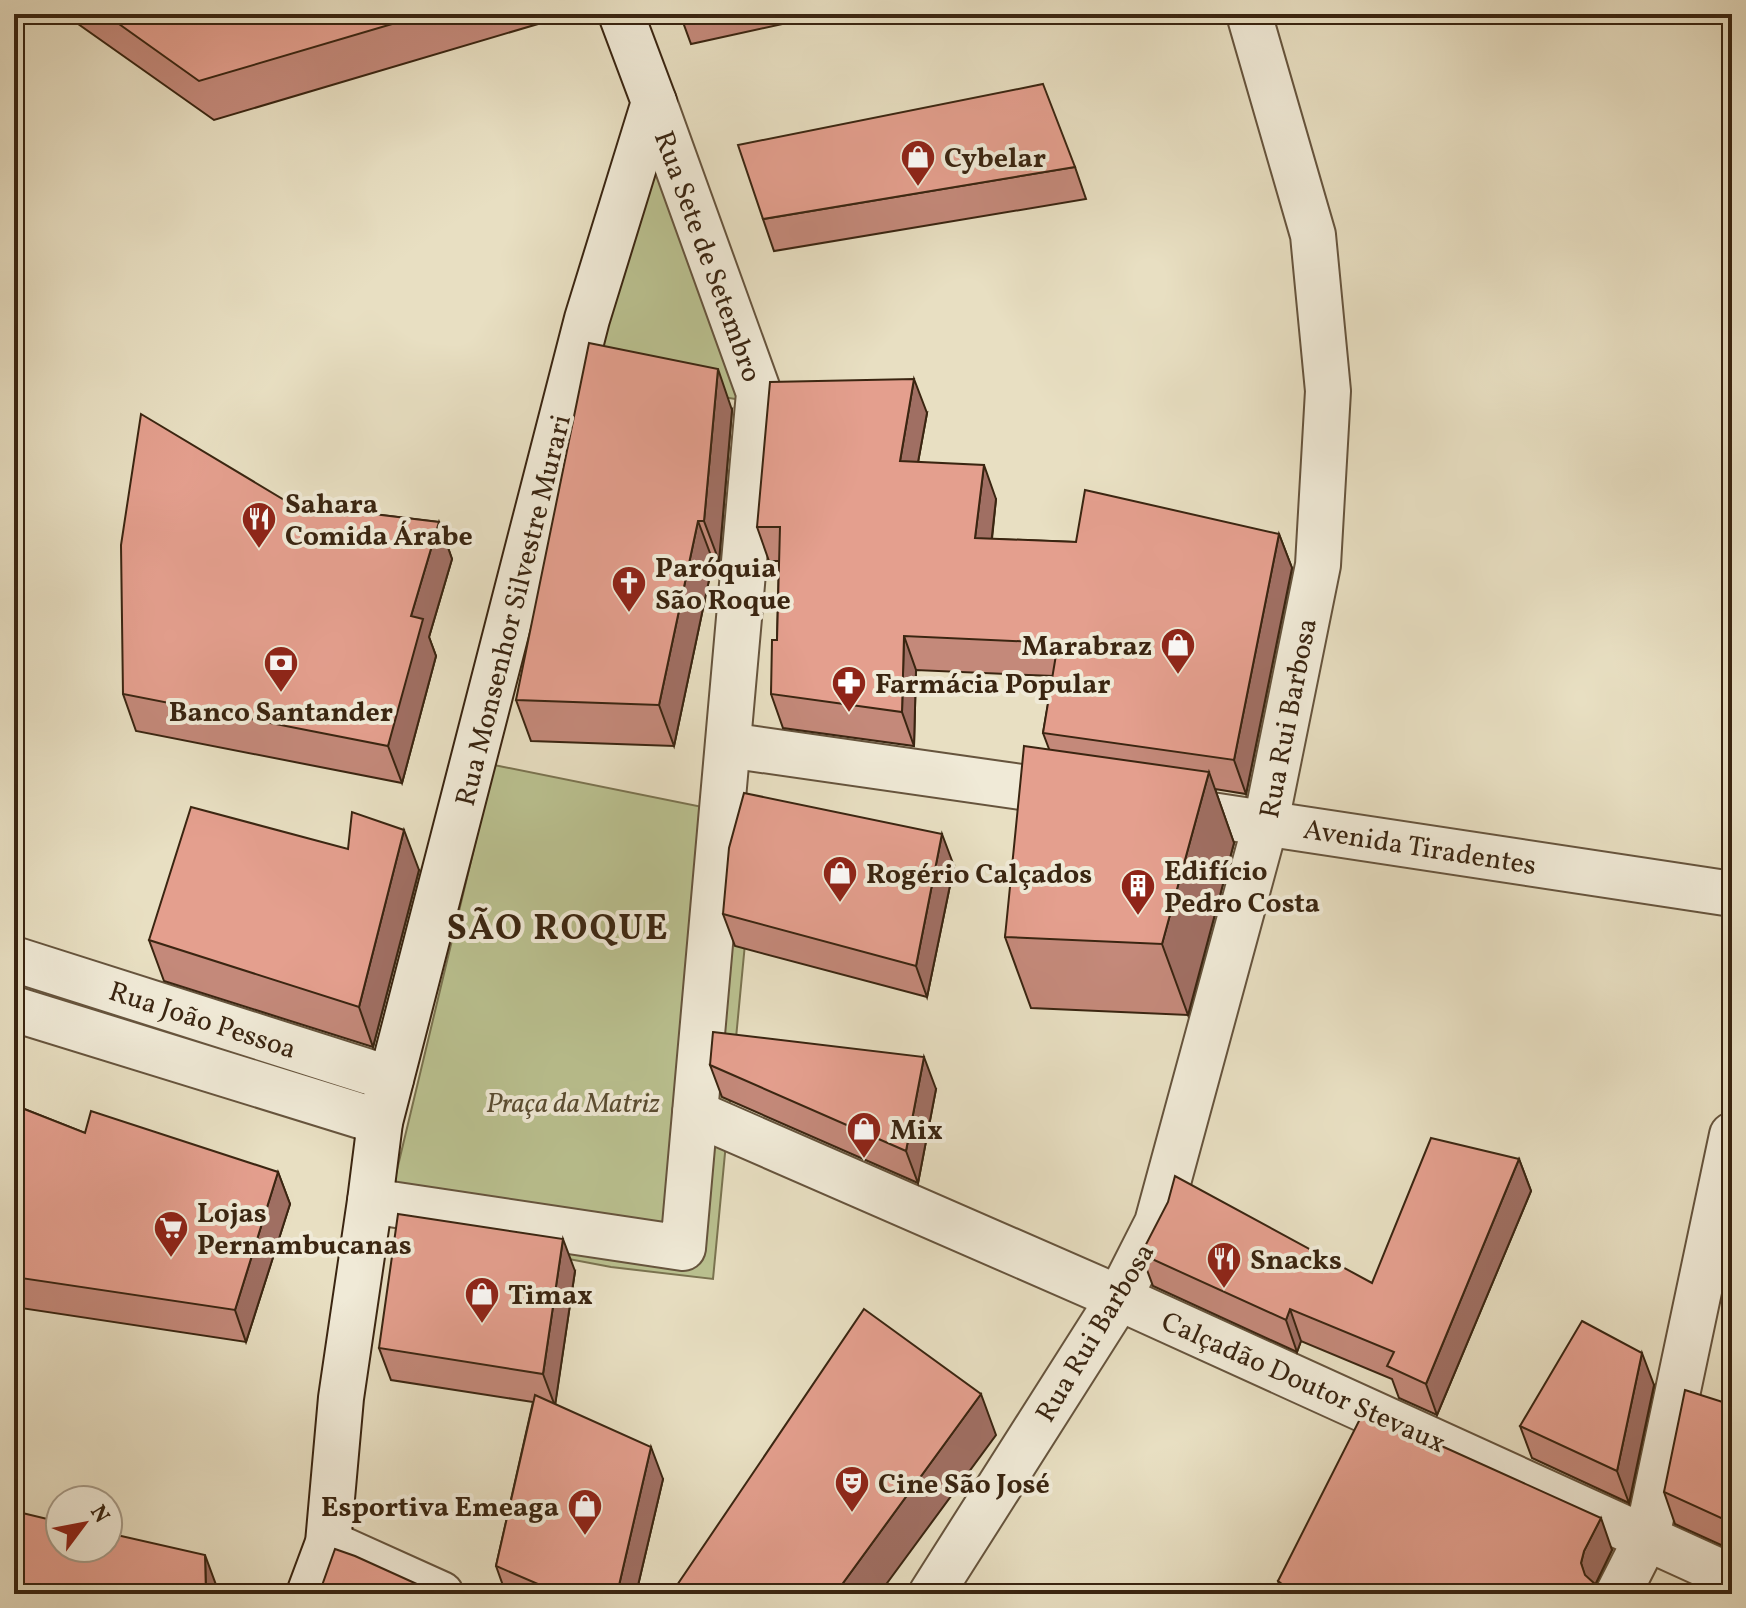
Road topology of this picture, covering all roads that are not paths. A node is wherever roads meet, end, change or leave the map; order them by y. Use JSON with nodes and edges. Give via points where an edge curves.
{"nodes":[{"id":1,"x":621,"y":14,"type":"edge"},
{"id":2,"x":1249,"y":14,"type":"edge"},
{"id":3,"x":654,"y":102,"type":"junction"},
{"id":4,"x":728,"y":745,"type":"junction"},
{"id":5,"x":1266,"y":822,"type":"junction"},
{"id":6,"x":1732,"y":894,"type":"edge"},
{"id":7,"x":14,"y":959,"type":"edge"},
{"id":8,"x":14,"y":1009,"type":"edge"},
{"id":9,"x":391,"y":1079,"type":"junction"},
{"id":10,"x":695,"y":1113,"type":"junction"},
{"id":11,"x":380,"y":1122,"type":"junction"},
{"id":12,"x":1732,"y":1135,"type":"edge"},
{"id":13,"x":370,"y":1201,"type":"junction"},
{"id":14,"x":1119,"y":1298,"type":"junction"},
{"id":15,"x":1647,"y":1537,"type":"junction"},
{"id":16,"x":328,"y":1543,"type":"junction"},
{"id":17,"x":1732,"y":1577,"type":"edge"},
{"id":18,"x":309,"y":1594,"type":"edge"},
{"id":19,"x":441,"y":1594,"type":"edge"},
{"id":20,"x":931,"y":1594,"type":"edge"},
{"id":21,"x":1618,"y":1594,"type":"edge"}],
"edges":[{"from":1,"to":3,"type":"street","name":"Rua Sete de Setembro"},
{"from":2,"to":5,"type":"street","name":"Rua Rui Barbosa","via":[[1313,235],[1328,391],[1318,565]]},
{"from":3,"to":4,"type":"street","name":"Rua Sete de Setembro","via":[[759,393]]},
{"from":3,"to":9,"type":"street","name":"Rua Monsenhor Silvestre Murari","via":[[587,319]]},
{"from":4,"to":5,"type":"street","name":"Avenida Tiradentes"},
{"from":4,"to":10,"type":"street"},
{"from":5,"to":6,"type":"street","name":"Avenida Tiradentes"},
{"from":5,"to":14,"type":"street","name":"Rua Rui Barbosa","via":[[1157,1223]]},
{"from":7,"to":9,"type":"street","name":"Rua João Pessoa"},
{"from":8,"to":11,"type":"street","name":"Rua João Pessoa"},
{"from":9,"to":11,"type":"street","name":"Rua Monsenhor Silvestre Murari"},
{"from":10,"to":13,"type":"street","via":[[683,1248]]},
{"from":10,"to":14,"type":"street","name":"Calçadão Doutor Stevaux"},
{"from":11,"to":13,"type":"street","name":"Rua Monsenhor Silvestre Murari"},
{"from":12,"to":15,"type":"street"},
{"from":13,"to":16,"type":"street","name":"Rua Monsenhor Silvestre Murari","via":[[341,1398]]},
{"from":14,"to":15,"type":"street","name":"Calçadão Doutor Stevaux"},
{"from":14,"to":20,"type":"street","name":"Rua Rui Barbosa"},
{"from":15,"to":17,"type":"street","name":"Calçadão Doutor Stevaux"},
{"from":15,"to":21,"type":"street"},
{"from":16,"to":18,"type":"street","name":"Rua Monsenhor Silvestre Murari"},
{"from":16,"to":19,"type":"street"}]}
